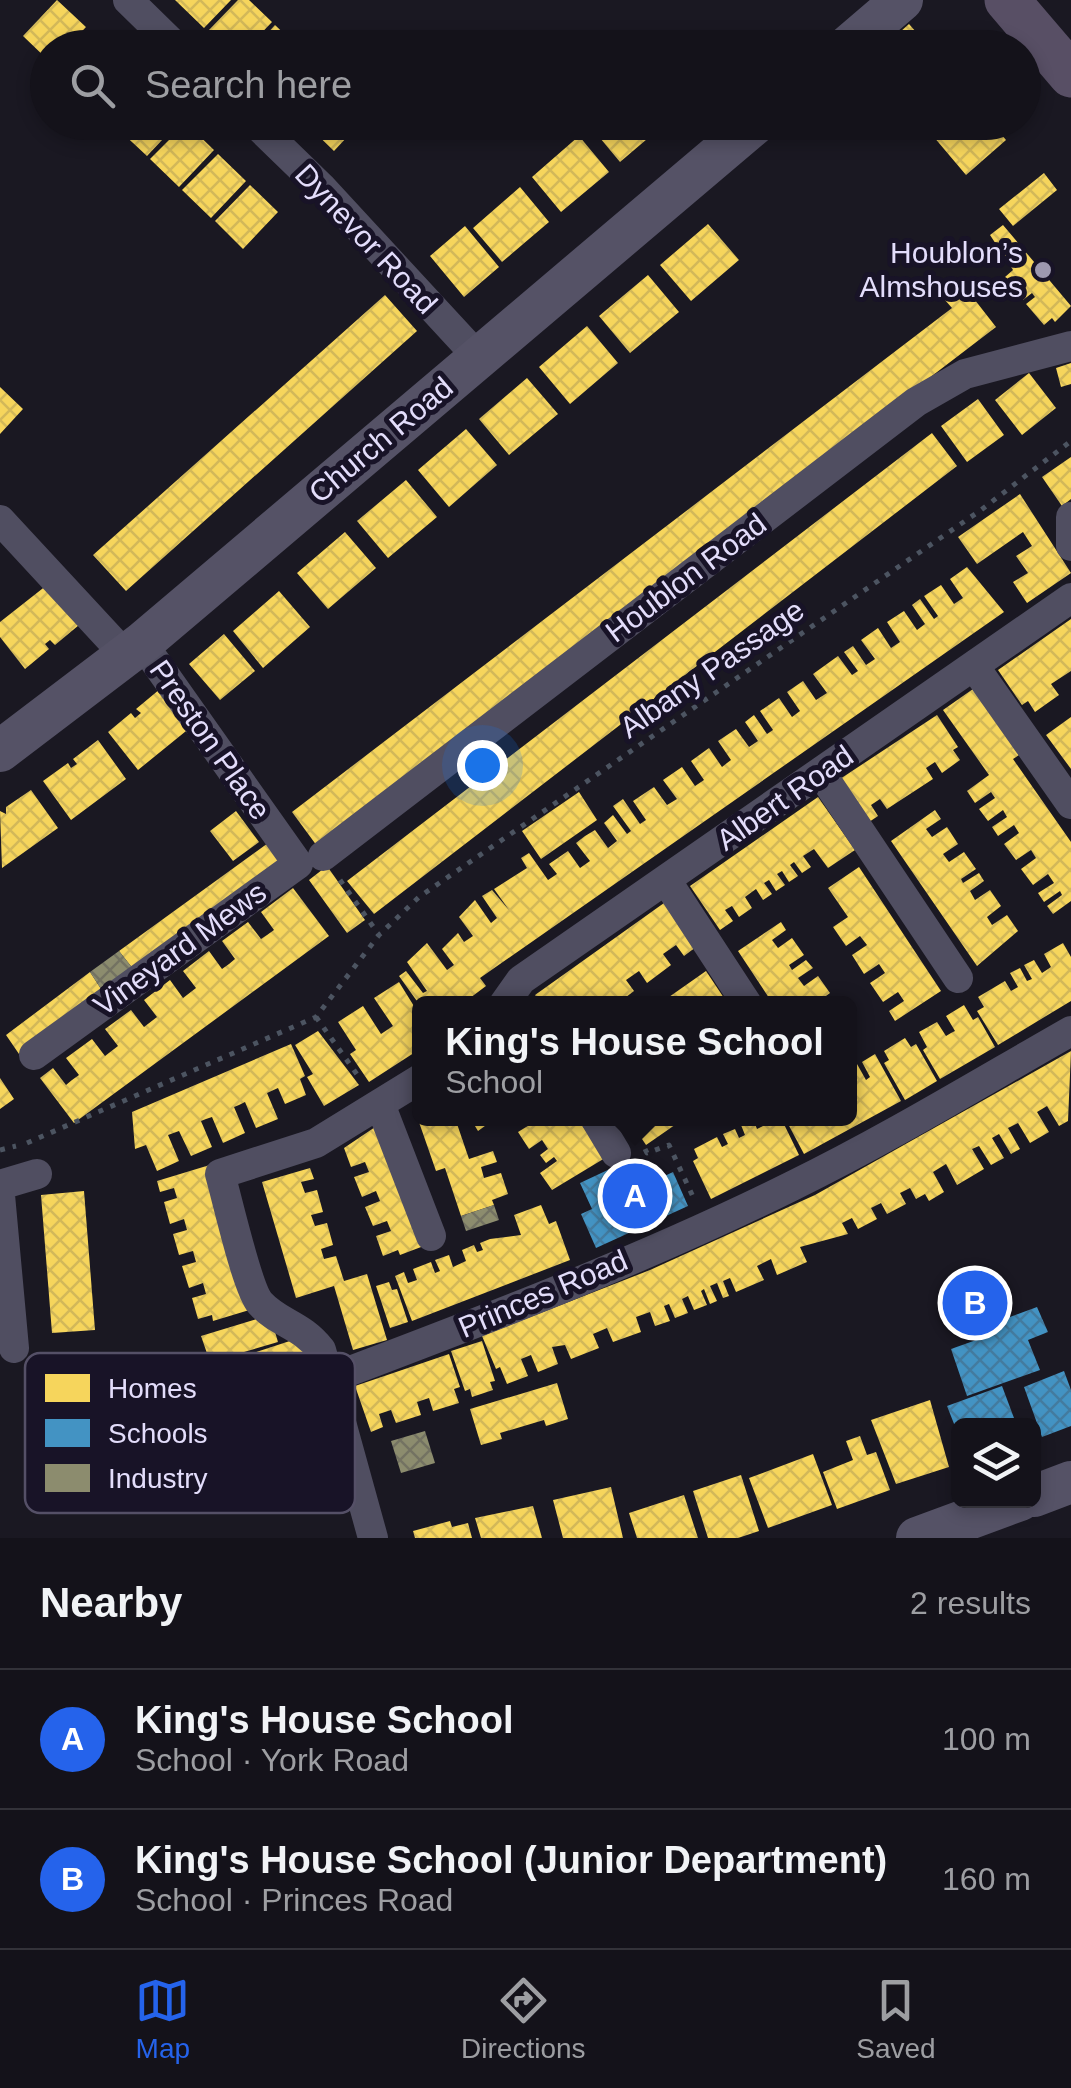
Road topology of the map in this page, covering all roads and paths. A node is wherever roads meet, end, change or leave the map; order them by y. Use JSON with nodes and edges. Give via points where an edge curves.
{"nodes":[{"id":1,"x":128,"y":0,"type":"edge"},
{"id":2,"x":902,"y":0,"type":"edge"},
{"id":3,"x":1007,"y":0,"type":"edge"},
{"id":4,"x":159,"y":30,"type":"edge"},
{"id":5,"x":867,"y":30,"type":"edge"},
{"id":6,"x":1033,"y":30,"type":"edge"},
{"id":7,"x":1041,"y":40,"type":"edge"},
{"id":8,"x":1071,"y":75,"type":"edge"},
{"id":9,"x":273,"y":140,"type":"edge"},
{"id":10,"x":736,"y":140,"type":"edge"},
{"id":11,"x":1071,"y":346,"type":"edge"},
{"id":12,"x":478,"y":357,"type":"junction"},
{"id":13,"x":1071,"y":440,"type":"edge"},
{"id":14,"x":1071,"y":517,"type":"edge"},
{"id":15,"x":0,"y":520,"type":"edge"},
{"id":16,"x":1071,"y":546,"type":"edge"},
{"id":17,"x":1071,"y":598,"type":"edge"},
{"id":18,"x":134,"y":650,"type":"junction"},
{"id":19,"x":974,"y":666,"type":"junction"},
{"id":20,"x":0,"y":751,"type":"edge"},
{"id":21,"x":820,"y":773,"type":"junction"},
{"id":22,"x":1071,"y":804,"type":"edge"},
{"id":23,"x":278,"y":836,"type":"joint"},
{"id":24,"x":324,"y":856,"type":"joint"},
{"id":25,"x":666,"y":880,"type":"junction"},
{"id":26,"x":378,"y":935,"type":"junction"},
{"id":27,"x":958,"y":978,"type":"dead end"},
{"id":28,"x":512,"y":996,"type":"edge"},
{"id":29,"x":742,"y":996,"type":"edge"},
{"id":30,"x":316,"y":1017,"type":"junction"},
{"id":31,"x":1071,"y":1031,"type":"edge"},
{"id":32,"x":34,"y":1055,"type":"dead end"},
{"id":33,"x":412,"y":1084,"type":"edge"},
{"id":34,"x":379,"y":1104,"type":"junction"},
{"id":35,"x":599,"y":1126,"type":"edge"},
{"id":36,"x":0,"y":1150,"type":"edge"},
{"id":37,"x":616,"y":1153,"type":"joint"},
{"id":38,"x":36,"y":1174,"type":"dead end"},
{"id":39,"x":0,"y":1185,"type":"edge"},
{"id":40,"x":0,"y":1195,"type":"edge"},
{"id":41,"x":706,"y":1225,"type":"junction"},
{"id":42,"x":431,"y":1236,"type":"dead end"},
{"id":43,"x":14,"y":1348,"type":"dead end"},
{"id":44,"x":322,"y":1353,"type":"edge"},
{"id":45,"x":355,"y":1368,"type":"edge"},
{"id":46,"x":355,"y":1473,"type":"edge"},
{"id":47,"x":1071,"y":1482,"type":"edge"},
{"id":48,"x":1041,"y":1493,"type":"edge"},
{"id":49,"x":998,"y":1508,"type":"edge"},
{"id":50,"x":373,"y":1538,"type":"edge"},
{"id":51,"x":917,"y":1538,"type":"edge"}],
"edges":[{"from":1,"to":4,"type":"street"},
{"from":2,"to":5,"type":"main road"},
{"from":3,"to":6,"type":"main road"},
{"from":7,"to":8,"type":"main road"},
{"from":9,"to":12,"type":"street","name":"Dynevor Road"},
{"from":10,"to":12,"type":"main road","name":"Church Road"},
{"from":11,"to":24,"type":"street","name":"Houblon Road","via":[[965,374],[916,402]]},
{"from":12,"to":18,"type":"main road","name":"Church Road"},
{"from":13,"to":26,"type":"path","name":"Albany Passage","via":[[982,510],[419,897]]},
{"from":14,"to":16,"type":"street"},
{"from":15,"to":18,"type":"street","name":"Preston Place"},
{"from":17,"to":19,"type":"street","name":"Albert Road"},
{"from":18,"to":20,"type":"main road","name":"Church Road"},
{"from":18,"to":23,"type":"street","name":"Preston Place"},
{"from":19,"to":21,"type":"street","name":"Albert Road"},
{"from":19,"to":22,"type":"street"},
{"from":21,"to":25,"type":"street","name":"Albert Road"},
{"from":21,"to":27,"type":"street"},
{"from":23,"to":32,"type":"street","name":"Vineyard Mews","via":[[298,864]]},
{"from":24,"to":26,"type":"path"},
{"from":25,"to":28,"type":"street","name":"Albert Road","via":[[521,980]]},
{"from":25,"to":29,"type":"street"},
{"from":26,"to":30,"type":"path","name":"Albany Passage"},
{"from":30,"to":34,"type":"path"},
{"from":30,"to":36,"type":"path","name":"Albany Passage","via":[[48,1137]]},
{"from":31,"to":41,"type":"street","name":"Princes Road","via":[[933,1114]]},
{"from":33,"to":34,"type":"street"},
{"from":34,"to":42,"type":"street"},
{"from":34,"to":44,"type":"street","via":[[316,1143],[220,1174],[257,1301],[305,1329]]},
{"from":35,"to":37,"type":"street"},
{"from":37,"to":41,"type":"path","via":[[638,1140],[647,1153],[669,1146]]},
{"from":38,"to":39,"type":"street"},
{"from":40,"to":43,"type":"street"},
{"from":41,"to":45,"type":"street","name":"Princes Road"},
{"from":46,"to":50,"type":"street"},
{"from":47,"to":48,"type":"main road"},
{"from":49,"to":51,"type":"main road"}]}
